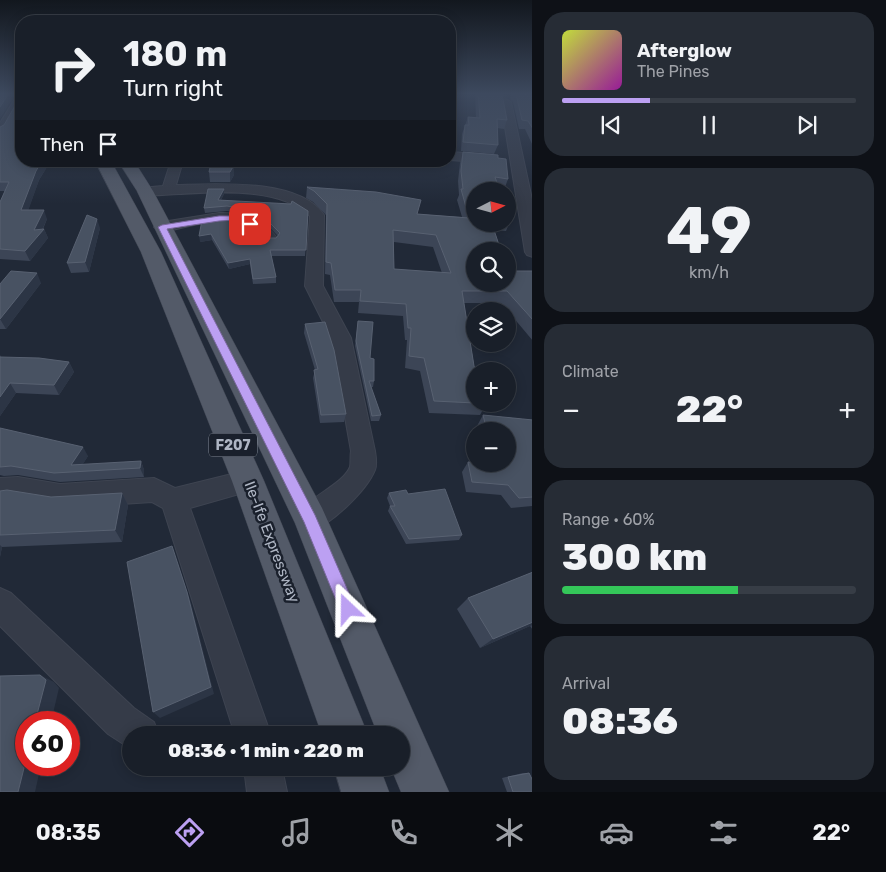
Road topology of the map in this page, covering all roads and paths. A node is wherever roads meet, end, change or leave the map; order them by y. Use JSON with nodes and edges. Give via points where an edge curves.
{"nodes":[{"id":1,"x":512,"y":130,"type":"edge"},
{"id":2,"x":456,"y":157,"type":"edge"},
{"id":3,"x":518,"y":162,"type":"junction"},
{"id":4,"x":107,"y":167,"type":"edge"},
{"id":5,"x":132,"y":167,"type":"edge"},
{"id":6,"x":173,"y":167,"type":"edge"},
{"id":7,"x":157,"y":191,"type":"junction"},
{"id":8,"x":162,"y":227,"type":"junction"},
{"id":9,"x":270,"y":239,"type":"edge"},
{"id":10,"x":532,"y":252,"type":"edge"},
{"id":11,"x":248,"y":481,"type":"junction"},
{"id":12,"x":0,"y":490,"type":"edge"},
{"id":13,"x":174,"y":500,"type":"junction"},
{"id":14,"x":310,"y":519,"type":"junction"},
{"id":15,"x":0,"y":604,"type":"edge"},
{"id":16,"x":128,"y":726,"type":"edge"},
{"id":17,"x":250,"y":726,"type":"edge"},
{"id":18,"x":342,"y":726,"type":"edge"},
{"id":19,"x":397,"y":726,"type":"edge"},
{"id":20,"x":410,"y":756,"type":"edge"},
{"id":21,"x":264,"y":776,"type":"edge"},
{"id":22,"x":360,"y":776,"type":"edge"},
{"id":23,"x":267,"y":792,"type":"edge"},
{"id":24,"x":365,"y":792,"type":"edge"},
{"id":25,"x":425,"y":792,"type":"edge"}],
"edges":[{"from":1,"to":3,"type":"street"},
{"from":2,"to":3,"type":"street"},
{"from":3,"to":10,"type":"street"},
{"from":4,"to":11,"type":"main road","name":"Ile-Ife Expressway","number":"F207","via":[[151,252]]},
{"from":5,"to":7,"type":"main road","number":"F207"},
{"from":6,"to":7,"type":"street"},
{"from":7,"to":8,"type":"main road","number":"F207"},
{"from":7,"to":14,"type":"street","via":[[242,189],[269,192],[312,206],[317,215],[314,286],[341,338],[363,451],[363,468],[354,482]]},
{"from":8,"to":9,"type":"street","via":[[237,218]]},
{"from":8,"to":14,"type":"main road","number":"F207"},
{"from":11,"to":13,"type":"street"},
{"from":11,"to":18,"type":"main road","name":"Ile-Ife Expressway","number":"F207"},
{"from":12,"to":13,"type":"street","via":[[18,489],[60,496],[154,490]]},
{"from":13,"to":17,"type":"street"},
{"from":14,"to":19,"type":"main road","number":"F207"},
{"from":15,"to":16,"type":"street"},
{"from":20,"to":25,"type":"main road","number":"F207"},
{"from":21,"to":23,"type":"street"},
{"from":22,"to":24,"type":"main road"}]}
